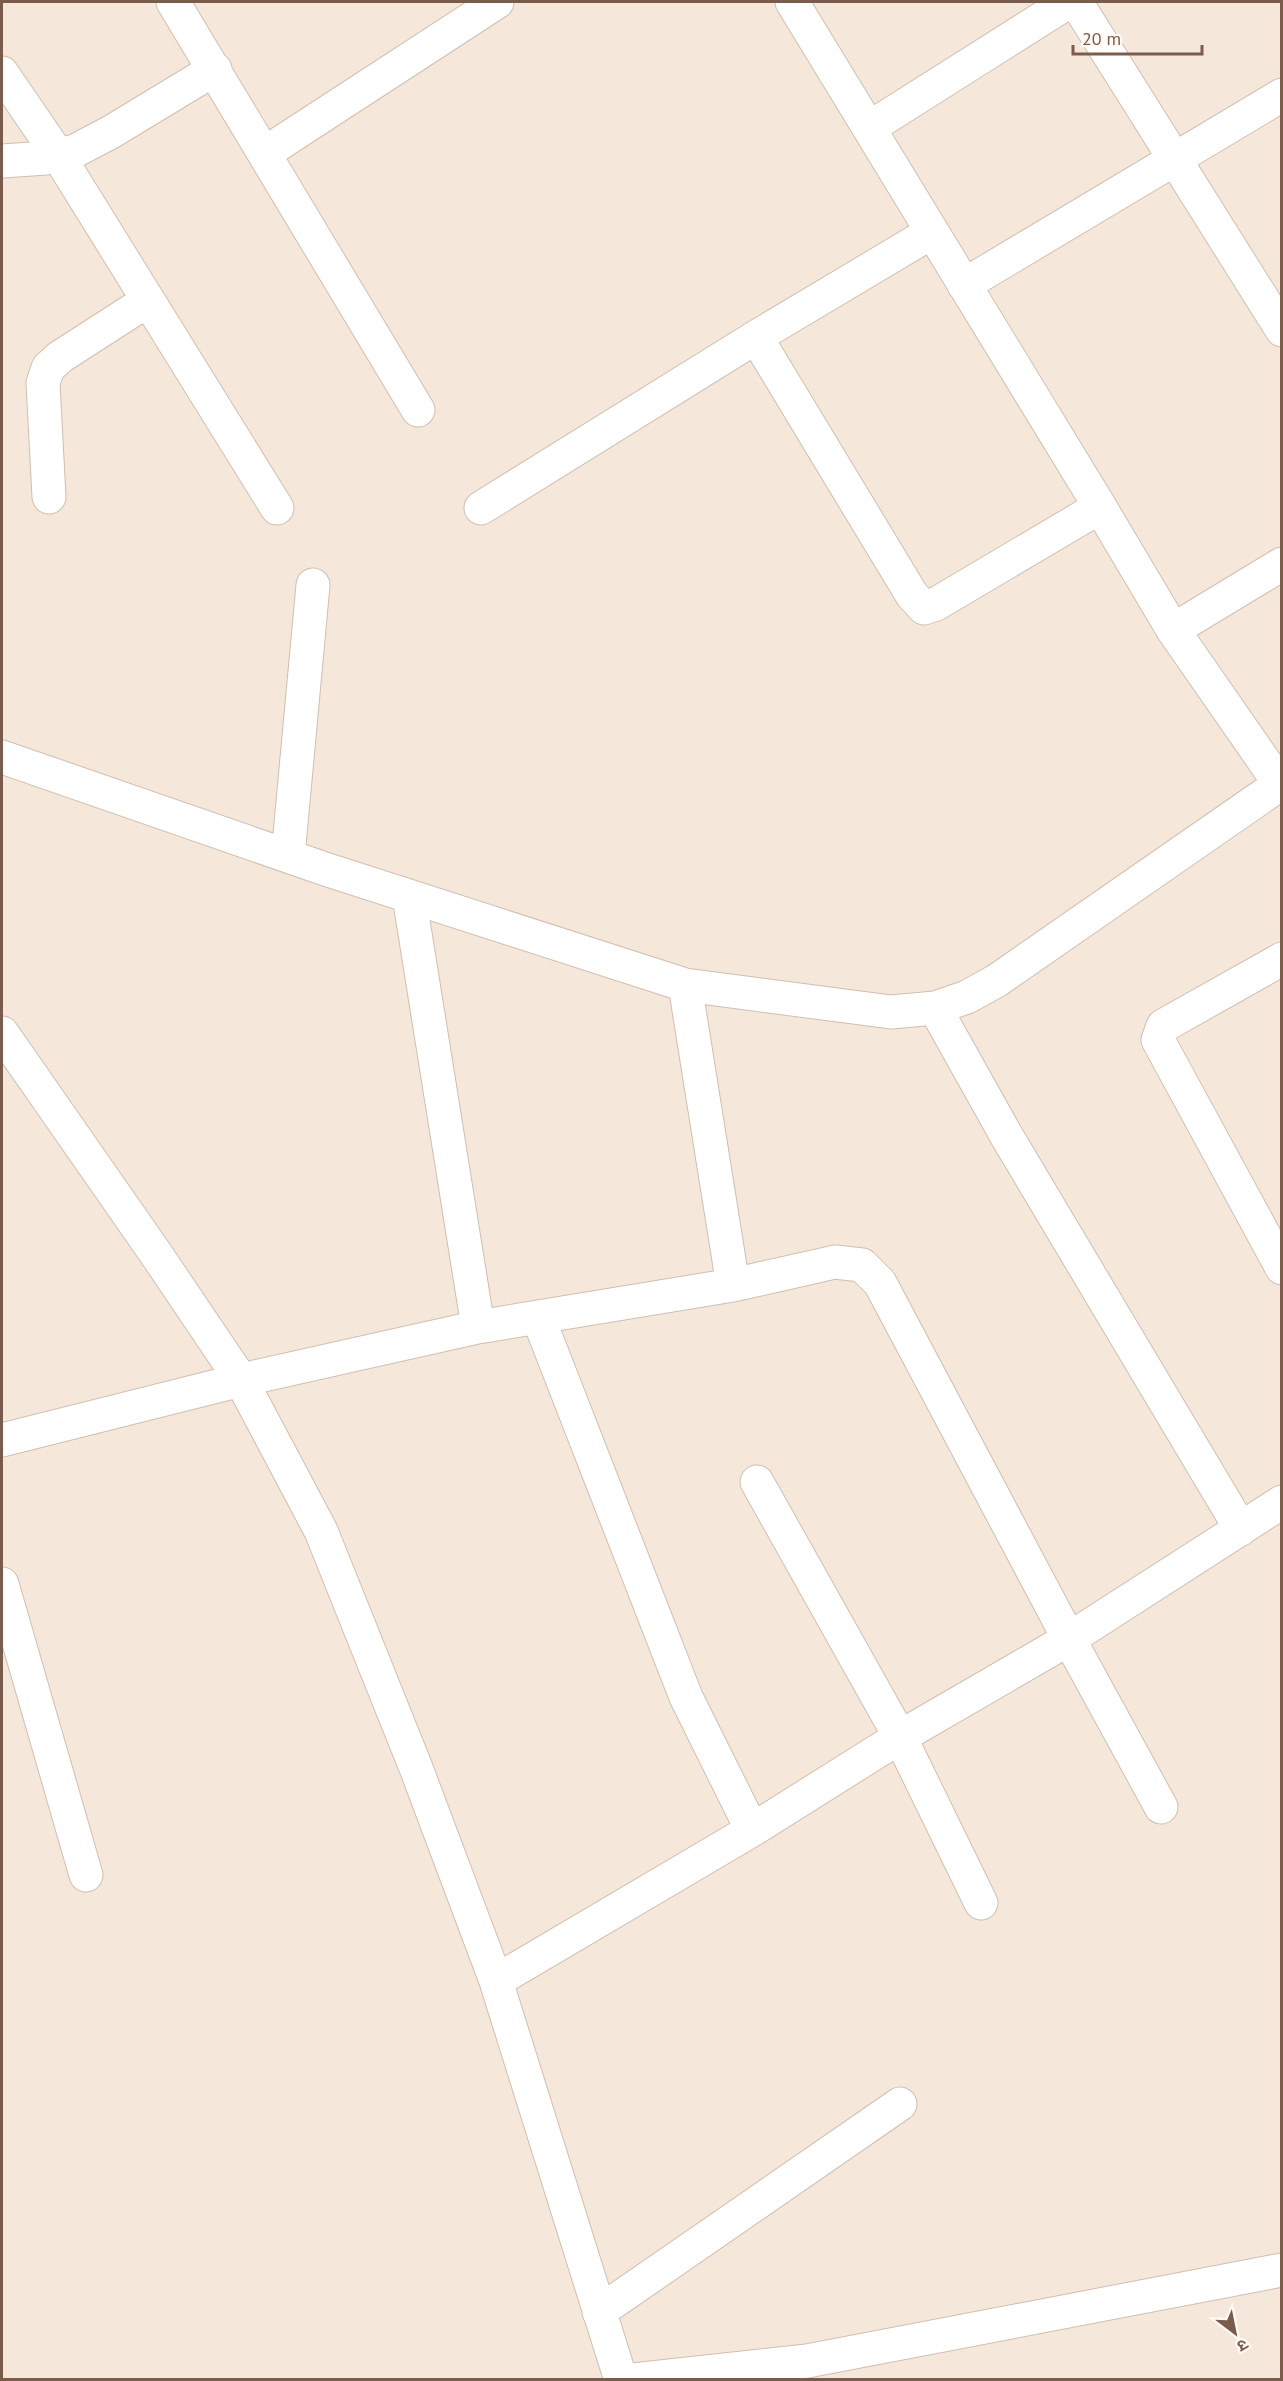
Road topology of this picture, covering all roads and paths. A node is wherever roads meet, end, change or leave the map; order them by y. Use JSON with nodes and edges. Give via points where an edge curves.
{"nodes":[{"id":1,"x":173,"y":2,"type":"edge"},
{"id":2,"x":497,"y":2,"type":"edge"},
{"id":3,"x":792,"y":2,"type":"edge"},
{"id":4,"x":1068,"y":2,"type":"edge"},
{"id":5,"x":1076,"y":2,"type":"edge"},
{"id":6,"x":215,"y":69,"type":"junction"},
{"id":7,"x":2,"y":73,"type":"edge"},
{"id":8,"x":1281,"y":95,"type":"edge"},
{"id":9,"x":869,"y":128,"type":"junction"},
{"id":10,"x":265,"y":153,"type":"junction"},
{"id":11,"x":58,"y":155,"type":"junction"},
{"id":12,"x":1176,"y":159,"type":"junction"},
{"id":13,"x":2,"y":161,"type":"edge"},
{"id":14,"x":932,"y":232,"type":"junction"},
{"id":15,"x":964,"y":285,"type":"junction"},
{"id":16,"x":147,"y":301,"type":"junction"},
{"id":17,"x":1281,"y":330,"type":"edge"},
{"id":18,"x":756,"y":337,"type":"junction"},
{"id":19,"x":418,"y":410,"type":"dead end"},
{"id":20,"x":49,"y":497,"type":"dead end"},
{"id":21,"x":1100,"y":507,"type":"junction"},
{"id":22,"x":277,"y":508,"type":"dead end"},
{"id":23,"x":481,"y":508,"type":"dead end"},
{"id":24,"x":1281,"y":564,"type":"edge"},
{"id":25,"x":313,"y":585,"type":"dead end"},
{"id":26,"x":1173,"y":630,"type":"junction"},
{"id":27,"x":2,"y":757,"type":"edge"},
{"id":28,"x":1281,"y":786,"type":"edge"},
{"id":29,"x":288,"y":856,"type":"junction"},
{"id":30,"x":409,"y":896,"type":"junction"},
{"id":31,"x":1281,"y":958,"type":"edge"},
{"id":32,"x":685,"y":985,"type":"junction"},
{"id":33,"x":935,"y":1008,"type":"junction"},
{"id":34,"x":2,"y":1033,"type":"edge"},
{"id":35,"x":1281,"y":1268,"type":"edge"},
{"id":36,"x":732,"y":1285,"type":"junction"},
{"id":37,"x":538,"y":1317,"type":"junction"},
{"id":38,"x":478,"y":1327,"type":"junction"},
{"id":39,"x":241,"y":1380,"type":"junction"},
{"id":40,"x":2,"y":1440,"type":"edge"},
{"id":41,"x":757,"y":1482,"type":"dead end"},
{"id":42,"x":1281,"y":1502,"type":"edge"},
{"id":43,"x":1241,"y":1529,"type":"junction"},
{"id":44,"x":2,"y":1584,"type":"edge"},
{"id":45,"x":1069,"y":1639,"type":"junction"},
{"id":46,"x":11,"y":1654,"type":"edge"},
{"id":47,"x":900,"y":1737,"type":"junction"},
{"id":48,"x":1161,"y":1807,"type":"dead end"},
{"id":49,"x":752,"y":1830,"type":"junction"},
{"id":50,"x":86,"y":1875,"type":"dead end"},
{"id":51,"x":981,"y":1903,"type":"dead end"},
{"id":52,"x":496,"y":1981,"type":"junction"},
{"id":53,"x":900,"y":2103,"type":"dead end"},
{"id":54,"x":1281,"y":2270,"type":"edge"},
{"id":55,"x":599,"y":2312,"type":"junction"},
{"id":56,"x":621,"y":2379,"type":"edge"},
{"id":57,"x":633,"y":2379,"type":"edge"}],
"edges":[{"from":1,"to":6,"type":"street"},
{"from":2,"to":10,"type":"street"},
{"from":3,"to":9,"type":"street"},
{"from":4,"to":9,"type":"street"},
{"from":5,"to":12,"type":"street"},
{"from":6,"to":10,"type":"street"},
{"from":6,"to":11,"type":"street","via":[[111,132],[75,151]]},
{"from":7,"to":11,"type":"street"},
{"from":8,"to":12,"type":"street"},
{"from":9,"to":14,"type":"street"},
{"from":10,"to":19,"type":"street"},
{"from":11,"to":13,"type":"street"},
{"from":11,"to":16,"type":"street"},
{"from":12,"to":15,"type":"street"},
{"from":12,"to":17,"type":"street"},
{"from":14,"to":15,"type":"street"},
{"from":14,"to":18,"type":"street"},
{"from":15,"to":21,"type":"street"},
{"from":16,"to":20,"type":"street","via":[[48,368],[43,383]]},
{"from":16,"to":22,"type":"street"},
{"from":18,"to":21,"type":"street","via":[[912,595],[924,608]]},
{"from":18,"to":23,"type":"street"},
{"from":21,"to":26,"type":"street"},
{"from":24,"to":26,"type":"street"},
{"from":25,"to":29,"type":"street"},
{"from":26,"to":28,"type":"street"},
{"from":27,"to":29,"type":"street"},
{"from":28,"to":33,"type":"street","via":[[996,981]]},
{"from":29,"to":30,"type":"street"},
{"from":30,"to":32,"type":"street"},
{"from":30,"to":38,"type":"street"},
{"from":31,"to":35,"type":"street","via":[[1163,1026],[1158,1040]]},
{"from":32,"to":33,"type":"street","via":[[891,1012]]},
{"from":32,"to":36,"type":"street"},
{"from":33,"to":43,"type":"street","via":[[1005,1135]]},
{"from":34,"to":39,"type":"street"},
{"from":36,"to":37,"type":"street"},
{"from":36,"to":45,"type":"street","via":[[835,1262],[862,1265],[880,1283]]},
{"from":37,"to":38,"type":"street"},
{"from":37,"to":49,"type":"street","via":[[686,1697]]},
{"from":38,"to":39,"type":"street"},
{"from":39,"to":40,"type":"street"},
{"from":39,"to":52,"type":"street","via":[[321,1531]]},
{"from":41,"to":47,"type":"street"},
{"from":42,"to":43,"type":"street"},
{"from":43,"to":45,"type":"street"},
{"from":44,"to":46,"type":"street"},
{"from":45,"to":47,"type":"street"},
{"from":45,"to":48,"type":"street"},
{"from":46,"to":50,"type":"street"},
{"from":47,"to":49,"type":"street"},
{"from":47,"to":51,"type":"street"},
{"from":49,"to":52,"type":"street"},
{"from":52,"to":55,"type":"street"},
{"from":53,"to":55,"type":"street"},
{"from":54,"to":57,"type":"street","via":[[807,2361]]},
{"from":55,"to":56,"type":"street"}]}
